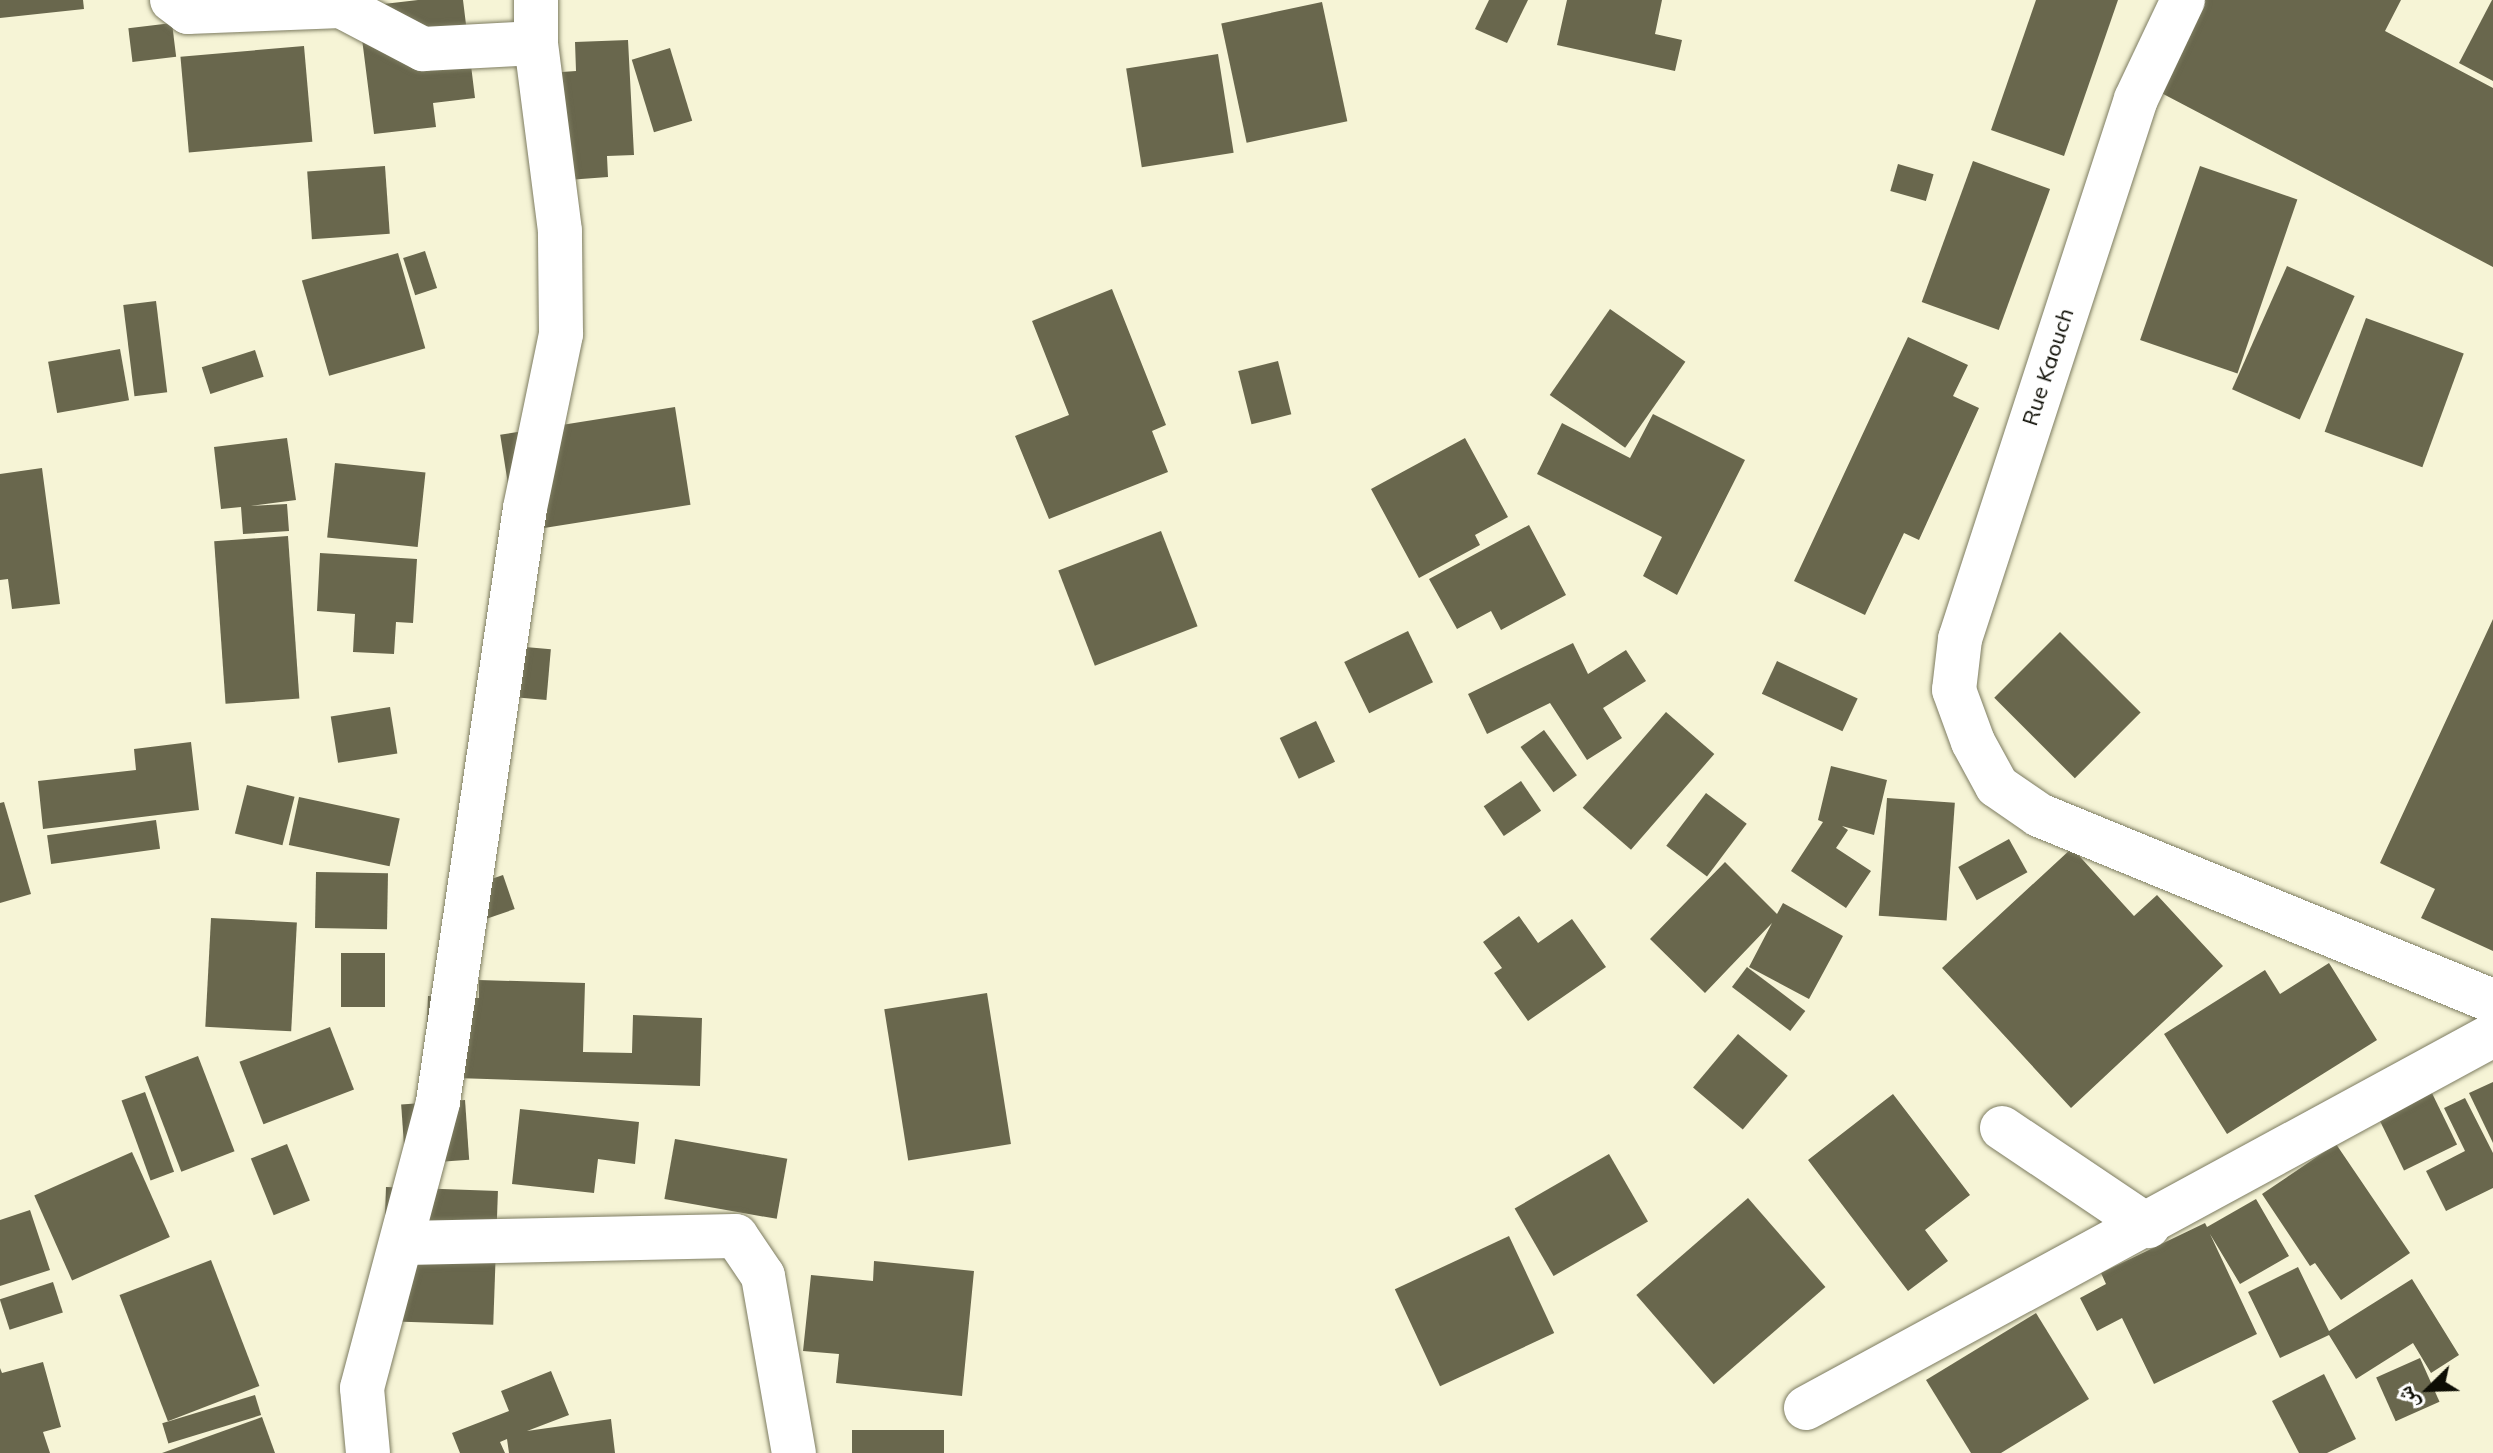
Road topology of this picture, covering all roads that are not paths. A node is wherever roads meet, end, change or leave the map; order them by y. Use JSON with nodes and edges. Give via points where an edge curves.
{"nodes":[{"id":1,"x":172,"y":0,"type":"edge"},
{"id":2,"x":2183,"y":0,"type":"edge"},
{"id":3,"x":536,"y":21,"type":"edge"},
{"id":4,"x":2493,"y":1001,"type":"edge"},
{"id":5,"x":2493,"y":1035,"type":"edge"},
{"id":6,"x":2002,"y":1128,"type":"dead end"},
{"id":7,"x":2148,"y":1226,"type":"junction"},
{"id":8,"x":404,"y":1243,"type":"junction"},
{"id":9,"x":1806,"y":1408,"type":"dead end"},
{"id":10,"x":368,"y":1453,"type":"edge"},
{"id":11,"x":794,"y":1453,"type":"edge"}],
"edges":[{"from":1,"to":3,"type":"street","via":[[188,12],[341,6],[423,49]]},
{"from":2,"to":4,"type":"street","name":"Rue Kaouch","via":[[2136,99],[1960,639],[1954,690],[1997,786],[2039,815]]},
{"from":3,"to":8,"type":"street","via":[[560,231],[561,334],[525,508],[438,1102]]},
{"from":5,"to":7,"type":"street"},
{"from":6,"to":7,"type":"street"},
{"from":7,"to":9,"type":"street"},
{"from":8,"to":10,"type":"street","via":[[362,1388]]},
{"from":8,"to":11,"type":"street","via":[[736,1236],[763,1276]]}]}
